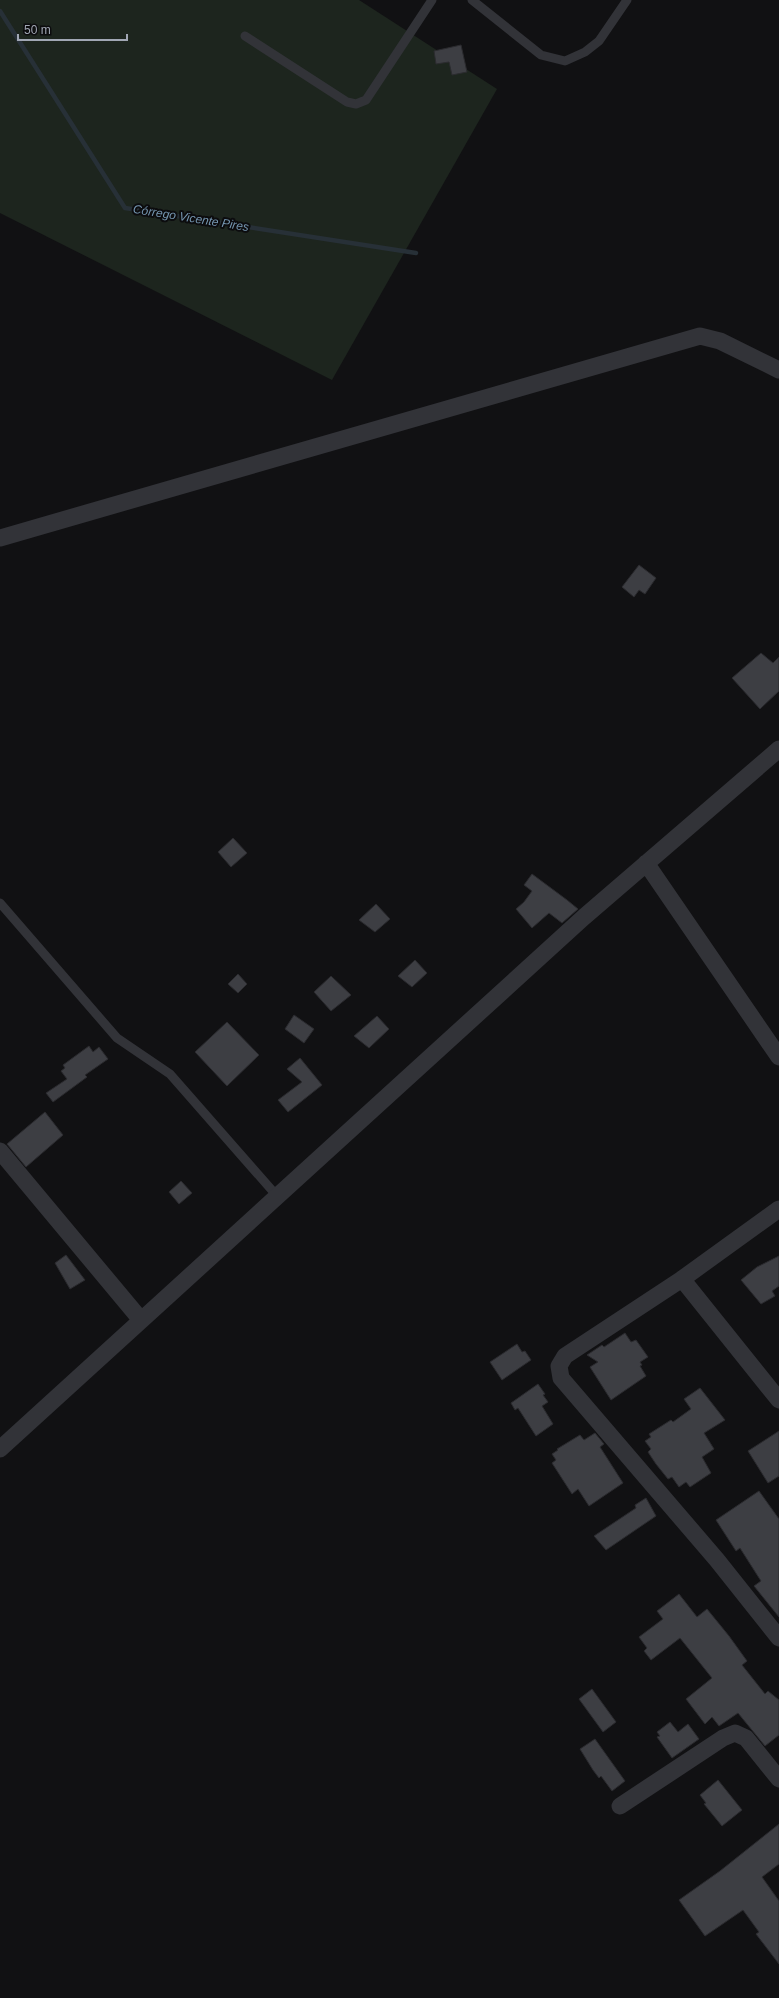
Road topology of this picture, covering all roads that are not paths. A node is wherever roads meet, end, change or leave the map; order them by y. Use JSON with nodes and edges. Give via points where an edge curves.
{"nodes":[{"id":1,"x":432,"y":0,"type":"edge"},
{"id":2,"x":472,"y":0,"type":"edge"},
{"id":3,"x":627,"y":0,"type":"edge"},
{"id":4,"x":245,"y":36,"type":"dead end"},
{"id":5,"x":779,"y":370,"type":"edge"},
{"id":6,"x":0,"y":538,"type":"edge"},
{"id":7,"x":779,"y":749,"type":"edge"},
{"id":8,"x":646,"y":863,"type":"junction"},
{"id":9,"x":0,"y":902,"type":"edge"},
{"id":10,"x":779,"y":1057,"type":"edge"},
{"id":11,"x":0,"y":1151,"type":"edge"},
{"id":12,"x":277,"y":1196,"type":"junction"},
{"id":13,"x":779,"y":1209,"type":"edge"},
{"id":14,"x":682,"y":1279,"type":"junction"},
{"id":15,"x":141,"y":1320,"type":"junction"},
{"id":16,"x":779,"y":1400,"type":"edge"},
{"id":17,"x":2,"y":1444,"type":"edge"},
{"id":18,"x":779,"y":1638,"type":"edge"},
{"id":19,"x":779,"y":1779,"type":"edge"},
{"id":20,"x":620,"y":1806,"type":"dead end"}],
"edges":[{"from":1,"to":4,"type":"lane","via":[[366,100],[356,104],[347,102]]},
{"from":2,"to":3,"type":"lane","via":[[541,55],[565,61],[585,52],[599,41]]},
{"from":5,"to":6,"type":"street","via":[[720,341],[700,336]]},
{"from":7,"to":8,"type":"street"},
{"from":8,"to":10,"type":"street"},
{"from":8,"to":12,"type":"street"},
{"from":9,"to":12,"type":"lane","via":[[117,1038],[170,1074]]},
{"from":11,"to":15,"type":"street"},
{"from":12,"to":15,"type":"street"},
{"from":13,"to":14,"type":"street"},
{"from":14,"to":16,"type":"street"},
{"from":14,"to":18,"type":"street","via":[[565,1356],[559,1366],[561,1378],[717,1560]]},
{"from":15,"to":17,"type":"street"},
{"from":19,"to":20,"type":"street","via":[[746,1738],[735,1733],[723,1738]]}]}
